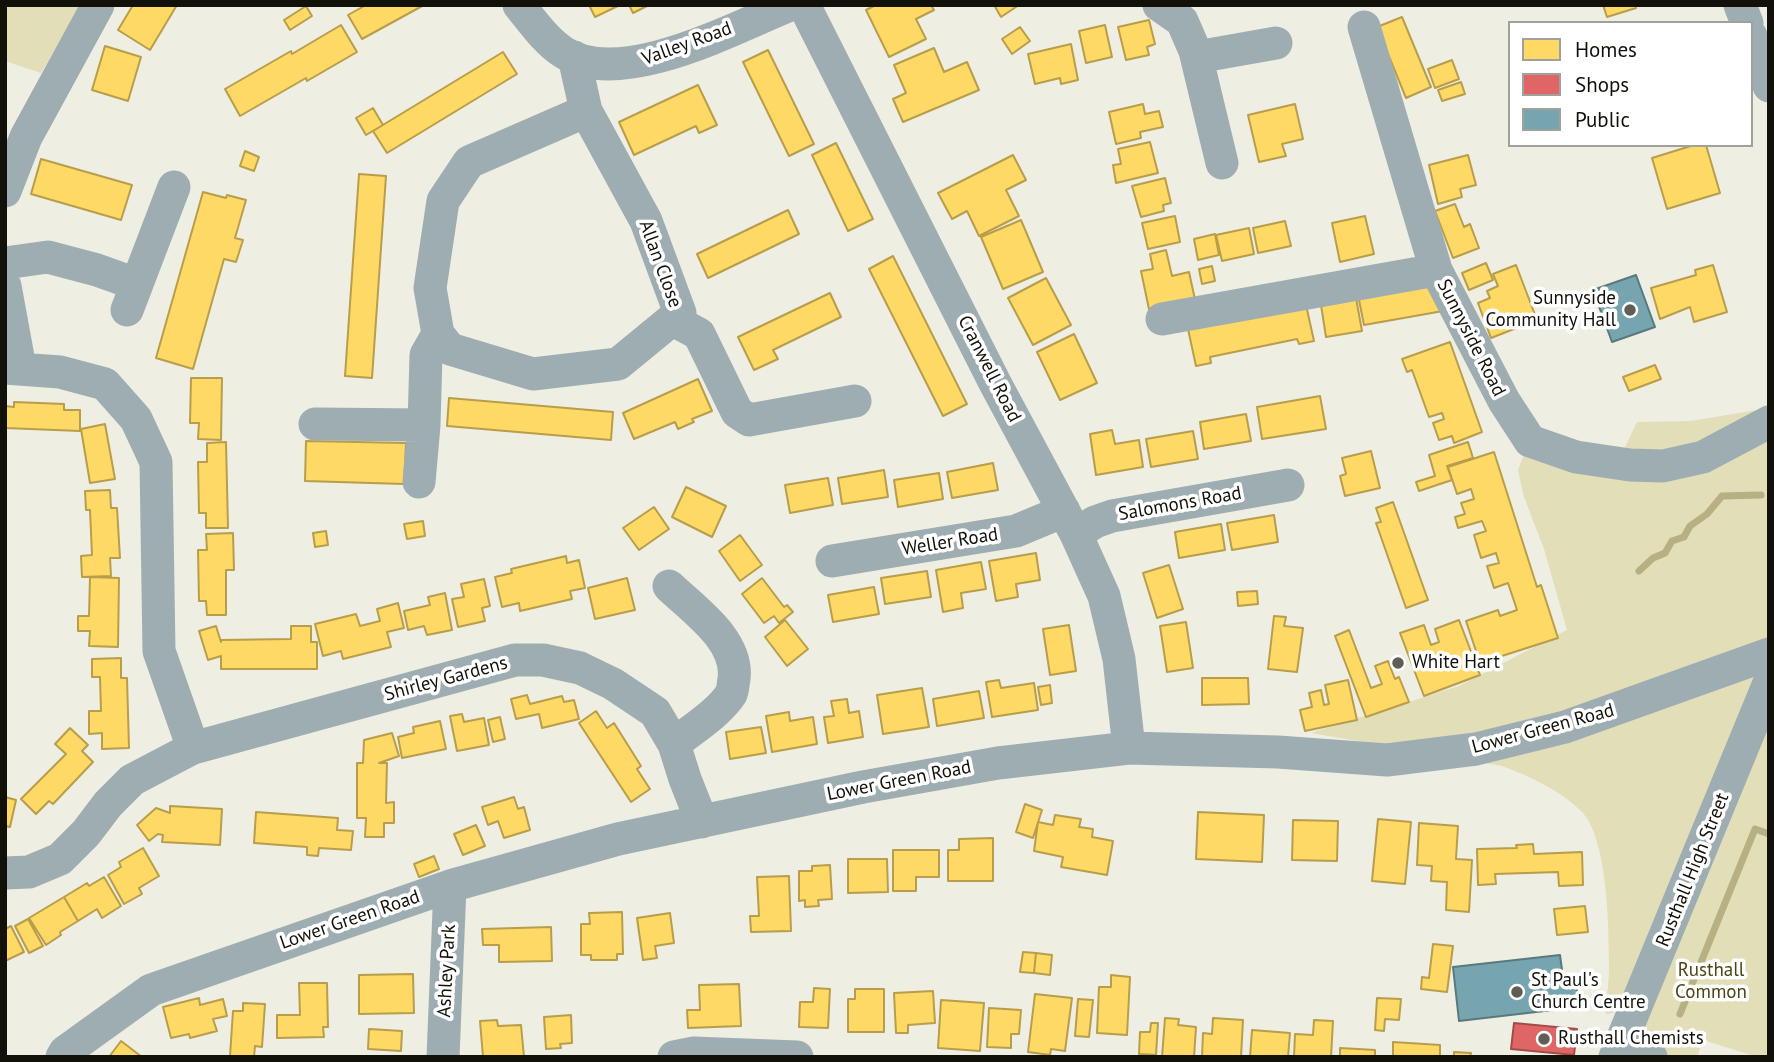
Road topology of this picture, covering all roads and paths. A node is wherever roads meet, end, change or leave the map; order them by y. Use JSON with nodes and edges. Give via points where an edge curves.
{"nodes":[{"id":1,"x":99,"y":5,"type":"edge"},
{"id":2,"x":519,"y":5,"type":"edge"},
{"id":3,"x":790,"y":5,"type":"edge"},
{"id":4,"x":804,"y":5,"type":"edge"},
{"id":5,"x":1159,"y":5,"type":"edge"},
{"id":6,"x":1364,"y":27,"type":"dead end"},
{"id":7,"x":1753,"y":42,"type":"edge"},
{"id":8,"x":1276,"y":43,"type":"dead end"},
{"id":9,"x":574,"y":57,"type":"junction"},
{"id":10,"x":1197,"y":57,"type":"junction"},
{"id":11,"x":1769,"y":86,"type":"edge"},
{"id":12,"x":586,"y":111,"type":"junction"},
{"id":13,"x":1222,"y":163,"type":"dead end"},
{"id":14,"x":174,"y":187,"type":"dead end"},
{"id":15,"x":5,"y":191,"type":"edge"},
{"id":16,"x":5,"y":263,"type":"edge"},
{"id":17,"x":1436,"y":270,"type":"junction"},
{"id":18,"x":5,"y":286,"type":"edge"},
{"id":19,"x":1162,"y":319,"type":"dead end"},
{"id":20,"x":673,"y":320,"type":"junction"},
{"id":21,"x":438,"y":334,"type":"junction"},
{"id":22,"x":13,"y":368,"type":"edge"},
{"id":23,"x":855,"y":401,"type":"dead end"},
{"id":24,"x":1769,"y":422,"type":"edge"},
{"id":25,"x":315,"y":424,"type":"dead end"},
{"id":26,"x":424,"y":425,"type":"junction"},
{"id":27,"x":419,"y":482,"type":"dead end"},
{"id":28,"x":1288,"y":485,"type":"dead end"},
{"id":29,"x":1070,"y":522,"type":"junction"},
{"id":30,"x":832,"y":561,"type":"dead end"},
{"id":31,"x":669,"y":586,"type":"dead end"},
{"id":32,"x":1769,"y":654,"type":"edge"},
{"id":33,"x":1769,"y":683,"type":"edge"},
{"id":34,"x":674,"y":744,"type":"junction"},
{"id":35,"x":193,"y":748,"type":"junction"},
{"id":36,"x":1129,"y":748,"type":"junction"},
{"id":37,"x":702,"y":822,"type":"junction"},
{"id":38,"x":5,"y":873,"type":"edge"},
{"id":39,"x":450,"y":886,"type":"junction"},
{"id":40,"x":1618,"y":1051,"type":"edge"},
{"id":41,"x":62,"y":1057,"type":"edge"},
{"id":42,"x":443,"y":1057,"type":"edge"},
{"id":43,"x":674,"y":1057,"type":"edge"},
{"id":44,"x":797,"y":1057,"type":"edge"},
{"id":45,"x":1651,"y":1057,"type":"edge"}],
"edges":[{"from":1,"to":15,"type":"street","via":[[26,137]]},
{"from":2,"to":9,"type":"street","name":"Valley Road","via":[[541,32]]},
{"from":3,"to":9,"type":"street","name":"Valley Road","via":[[678,51],[636,63],[589,64]]},
{"from":4,"to":29,"type":"street","name":"Cranwell Road"},
{"from":5,"to":10,"type":"street","via":[[1182,21]]},
{"from":6,"to":17,"type":"street","name":"Sunnyside Road"},
{"from":7,"to":11,"type":"street"},
{"from":8,"to":10,"type":"street"},
{"from":9,"to":12,"type":"street","name":"Allan Close"},
{"from":10,"to":13,"type":"street"},
{"from":12,"to":20,"type":"street","name":"Allan Close","via":[[646,221],[680,313]]},
{"from":12,"to":21,"type":"street","via":[[470,162],[443,201],[430,288]]},
{"from":14,"to":16,"type":"street","via":[[132,297],[97,270],[48,257]]},
{"from":17,"to":19,"type":"street","name":"Sunnyside Road"},
{"from":17,"to":24,"type":"street","name":"Sunnyside Road","via":[[1504,401],[1530,441],[1576,457],[1663,466],[1703,457]]},
{"from":18,"to":22,"type":"street"},
{"from":20,"to":21,"type":"street","name":"Allan Close","via":[[618,364],[533,374],[450,349]]},
{"from":20,"to":23,"type":"street","via":[[699,334],[737,412],[749,420]]},
{"from":21,"to":26,"type":"street","via":[[426,355]]},
{"from":22,"to":35,"type":"street","via":[[60,372],[105,384],[136,419],[156,462],[159,651]]},
{"from":25,"to":26,"type":"street"},
{"from":26,"to":27,"type":"street"},
{"from":28,"to":29,"type":"street","name":"Salomons Road","via":[[1095,522]]},
{"from":29,"to":30,"type":"street","name":"Weller Road"},
{"from":29,"to":36,"type":"street","name":"Cranwell Road","via":[[1104,596],[1119,659]]},
{"from":31,"to":34,"type":"street","via":[[730,649],[735,670],[732,693]]},
{"from":32,"to":36,"type":"street","name":"Lower Green Road","via":[[1565,726],[1476,749],[1387,760]]},
{"from":33,"to":40,"type":"street","name":"Rusthall High Street"},
{"from":34,"to":35,"type":"street","name":"Shirley Gardens","via":[[655,712],[613,684],[580,668],[515,660]]},
{"from":34,"to":37,"type":"street","name":"Shirley Gardens"},
{"from":35,"to":38,"type":"street","name":"Shirley Gardens","via":[[132,780],[60,859],[29,872]]},
{"from":36,"to":37,"type":"street","name":"Lower Green Road","via":[[998,762]]},
{"from":37,"to":39,"type":"street","name":"Lower Green Road","via":[[618,839]]},
{"from":39,"to":41,"type":"street","name":"Lower Green Road","via":[[151,990]]},
{"from":39,"to":42,"type":"street","name":"Ashley Park"},
{"from":40,"to":45,"type":"street"},
{"from":43,"to":44,"type":"street","via":[[694,1053]]}]}
